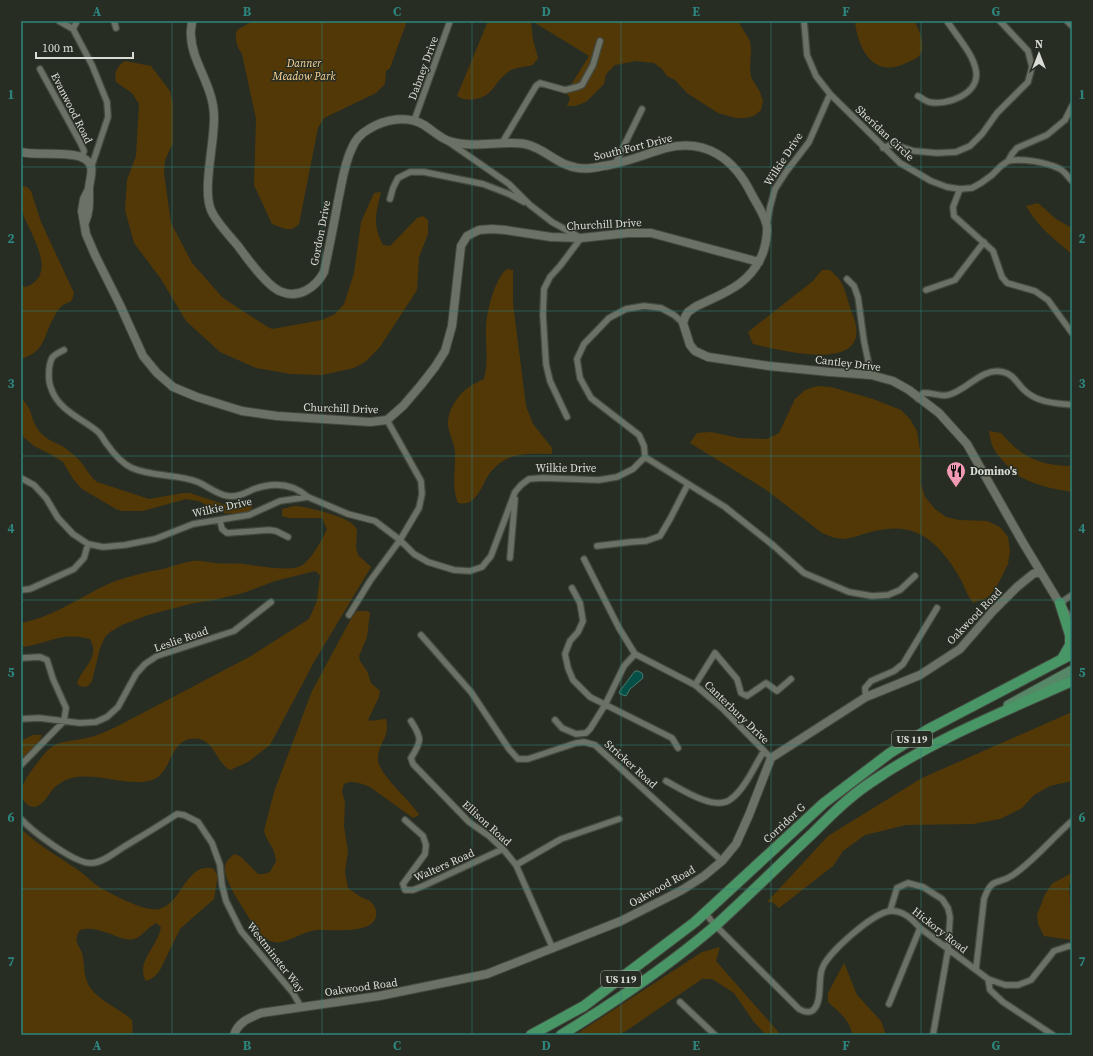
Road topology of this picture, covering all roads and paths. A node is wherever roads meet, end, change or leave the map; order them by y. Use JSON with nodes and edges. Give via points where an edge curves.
{"nodes":[{"id":1,"x":59,"y":21,"type":"edge"},
{"id":2,"x":77,"y":21,"type":"edge"},
{"id":3,"x":114,"y":21,"type":"edge"},
{"id":4,"x":192,"y":21,"type":"edge"},
{"id":5,"x":450,"y":21,"type":"edge"},
{"id":6,"x":804,"y":21,"type":"edge"},
{"id":7,"x":947,"y":21,"type":"edge"},
{"id":8,"x":1000,"y":21,"type":"edge"},
{"id":9,"x":1068,"y":21,"type":"edge"},
{"id":10,"x":1072,"y":26,"type":"edge"},
{"id":11,"x":116,"y":28,"type":"dead end"},
{"id":12,"x":73,"y":29,"type":"junction"},
{"id":13,"x":600,"y":41,"type":"dead end"},
{"id":14,"x":40,"y":69,"type":"dead end"},
{"id":15,"x":830,"y":94,"type":"junction"},
{"id":16,"x":918,"y":96,"type":"dead end"},
{"id":17,"x":1072,"y":106,"type":"edge"},
{"id":18,"x":642,"y":109,"type":"dead end"},
{"id":19,"x":414,"y":121,"type":"junction"},
{"id":20,"x":447,"y":141,"type":"junction"},
{"id":21,"x":502,"y":143,"type":"junction"},
{"id":22,"x":883,"y":148,"type":"junction"},
{"id":23,"x":21,"y":152,"type":"edge"},
{"id":24,"x":82,"y":157,"type":"junction"},
{"id":25,"x":1008,"y":162,"type":"junction"},
{"id":26,"x":615,"y":164,"type":"junction"},
{"id":27,"x":91,"y":168,"type":"junction"},
{"id":28,"x":1070,"y":174,"type":"edge"},
{"id":29,"x":1072,"y":181,"type":"edge"},
{"id":30,"x":960,"y":189,"type":"junction"},
{"id":31,"x":390,"y":199,"type":"dead end"},
{"id":32,"x":530,"y":205,"type":"junction"},
{"id":33,"x":767,"y":224,"type":"junction"},
{"id":34,"x":581,"y":238,"type":"junction"},
{"id":35,"x":984,"y":242,"type":"junction"},
{"id":36,"x":759,"y":262,"type":"junction"},
{"id":37,"x":847,"y":279,"type":"dead end"},
{"id":38,"x":926,"y":290,"type":"dead end"},
{"id":39,"x":683,"y":323,"type":"junction"},
{"id":40,"x":1072,"y":333,"type":"edge"},
{"id":41,"x":64,"y":350,"type":"dead end"},
{"id":42,"x":871,"y":374,"type":"junction"},
{"id":43,"x":918,"y":399,"type":"junction"},
{"id":44,"x":1072,"y":405,"type":"edge"},
{"id":45,"x":567,"y":417,"type":"dead end"},
{"id":46,"x":387,"y":420,"type":"junction"},
{"id":47,"x":645,"y":457,"type":"junction"},
{"id":48,"x":21,"y":478,"type":"edge"},
{"id":49,"x":688,"y":484,"type":"junction"},
{"id":50,"x":516,"y":490,"type":"junction"},
{"id":51,"x":308,"y":497,"type":"junction"},
{"id":52,"x":220,"y":520,"type":"junction"},
{"id":53,"x":288,"y":537,"type":"dead end"},
{"id":54,"x":400,"y":540,"type":"junction"},
{"id":55,"x":88,"y":544,"type":"junction"},
{"id":56,"x":597,"y":546,"type":"dead end"},
{"id":57,"x":510,"y":558,"type":"dead end"},
{"id":58,"x":584,"y":559,"type":"dead end"},
{"id":59,"x":1040,"y":571,"type":"junction"},
{"id":60,"x":915,"y":576,"type":"dead end"},
{"id":61,"x":572,"y":588,"type":"dead end"},
{"id":62,"x":21,"y":590,"type":"edge"},
{"id":63,"x":1072,"y":595,"type":"edge"},
{"id":64,"x":271,"y":602,"type":"dead end"},
{"id":65,"x":1060,"y":603,"type":"junction"},
{"id":66,"x":937,"y":608,"type":"dead end"},
{"id":67,"x":349,"y":615,"type":"dead end"},
{"id":68,"x":1072,"y":617,"type":"edge"},
{"id":69,"x":1072,"y":624,"type":"edge"},
{"id":70,"x":421,"y":635,"type":"dead end"},
{"id":71,"x":635,"y":654,"type":"junction"},
{"id":72,"x":1072,"y":654,"type":"edge"},
{"id":73,"x":21,"y":658,"type":"edge"},
{"id":74,"x":1061,"y":660,"type":"junction"},
{"id":75,"x":1072,"y":670,"type":"edge"},
{"id":76,"x":791,"y":679,"type":"dead end"},
{"id":77,"x":1072,"y":681,"type":"edge"},
{"id":78,"x":695,"y":685,"type":"junction"},
{"id":79,"x":866,"y":697,"type":"junction"},
{"id":80,"x":605,"y":705,"type":"junction"},
{"id":81,"x":21,"y":720,"type":"edge"},
{"id":82,"x":555,"y":720,"type":"dead end"},
{"id":83,"x":64,"y":721,"type":"junction"},
{"id":84,"x":411,"y":721,"type":"dead end"},
{"id":85,"x":967,"y":728,"type":"junction"},
{"id":86,"x":678,"y":748,"type":"dead end"},
{"id":87,"x":764,"y":751,"type":"junction"},
{"id":88,"x":771,"y":758,"type":"junction"},
{"id":89,"x":21,"y":765,"type":"edge"},
{"id":90,"x":666,"y":781,"type":"dead end"},
{"id":91,"x":21,"y":819,"type":"edge"},
{"id":92,"x":619,"y":819,"type":"dead end"},
{"id":93,"x":405,"y":820,"type":"dead end"},
{"id":94,"x":1072,"y":821,"type":"edge"},
{"id":95,"x":503,"y":849,"type":"junction"},
{"id":96,"x":722,"y":861,"type":"junction"},
{"id":97,"x":516,"y":865,"type":"junction"},
{"id":98,"x":890,"y":911,"type":"junction"},
{"id":99,"x":705,"y":913,"type":"junction"},
{"id":100,"x":715,"y":925,"type":"junction"},
{"id":101,"x":920,"y":928,"type":"junction"},
{"id":102,"x":1072,"y":947,"type":"edge"},
{"id":103,"x":553,"y":949,"type":"junction"},
{"id":104,"x":948,"y":950,"type":"junction"},
{"id":105,"x":976,"y":969,"type":"junction"},
{"id":106,"x":988,"y":979,"type":"junction"},
{"id":107,"x":680,"y":1002,"type":"dead end"},
{"id":108,"x":889,"y":1004,"type":"dead end"},
{"id":109,"x":301,"y":1007,"type":"junction"},
{"id":110,"x":234,"y":1035,"type":"edge"},
{"id":111,"x":531,"y":1035,"type":"edge"},
{"id":112,"x":555,"y":1035,"type":"edge"},
{"id":113,"x":561,"y":1035,"type":"edge"},
{"id":114,"x":715,"y":1035,"type":"edge"},
{"id":115,"x":933,"y":1035,"type":"edge"},
{"id":116,"x":1053,"y":1035,"type":"edge"}],
"edges":[{"from":1,"to":12,"type":"street"},
{"from":2,"to":12,"type":"street"},
{"from":3,"to":11,"type":"street"},
{"from":4,"to":19,"type":"street","name":"Gordon Drive","via":[[194,51],[213,102],[208,194],[211,210],[253,266],[282,292],[307,291],[324,272],[344,170],[358,139],[367,130],[387,121]]},
{"from":5,"to":19,"type":"street","name":"Dabney Drive"},
{"from":6,"to":15,"type":"street","name":"Sheridan Circle","via":[[807,55],[816,76]]},
{"from":7,"to":16,"type":"street","via":[[971,57],[977,78],[968,92],[949,101],[927,102]]},
{"from":8,"to":22,"type":"street","via":[[1028,51],[1032,67],[1028,82],[996,113],[982,134],[970,146],[956,152],[914,151],[896,145]]},
{"from":9,"to":10,"type":"street"},
{"from":12,"to":27,"type":"street","via":[[92,65],[107,102],[108,117]]},
{"from":13,"to":21,"type":"street","via":[[593,64],[582,84],[565,90],[540,83]]},
{"from":14,"to":24,"type":"street","name":"Evanwood Road","via":[[81,144],[84,151]]},
{"from":15,"to":22,"type":"street","name":"Sheridan Circle"},
{"from":15,"to":33,"type":"street","name":"Wilkie Drive","via":[[809,142],[775,189]]},
{"from":17,"to":25,"type":"street","name":"Sheridan Circle","via":[[1065,120],[1047,135],[1017,148]]},
{"from":18,"to":26,"type":"street"},
{"from":19,"to":20,"type":"street","name":"Gordon Drive","via":[[423,124]]},
{"from":20,"to":21,"type":"street","name":"South Fort Drive","via":[[470,145]]},
{"from":20,"to":32,"type":"street","name":"Gordon Drive","via":[[509,184]]},
{"from":21,"to":26,"type":"street","name":"South Fort Drive","via":[[528,145],[567,165],[585,169]]},
{"from":22,"to":30,"type":"street","name":"Sheridan Circle","via":[[900,163],[931,181]]},
{"from":23,"to":24,"type":"street"},
{"from":24,"to":27,"type":"street","via":[[88,161]]},
{"from":25,"to":28,"type":"street","via":[[1016,160],[1040,163]]},
{"from":25,"to":30,"type":"street","name":"Sheridan Circle","via":[[972,188]]},
{"from":26,"to":33,"type":"street","name":"South Fort Drive","via":[[668,148],[692,145],[710,150],[728,160],[745,181]]},
{"from":27,"to":46,"type":"street","name":"Churchill Drive","via":[[86,234],[143,356],[173,387],[242,411],[370,422]]},
{"from":28,"to":29,"type":"street"},
{"from":30,"to":35,"type":"street","via":[[953,207],[954,216]]},
{"from":31,"to":32,"type":"street","via":[[398,178],[410,172],[424,172],[483,184]]},
{"from":32,"to":34,"type":"street","name":"Gordon Drive","via":[[552,222]]},
{"from":33,"to":36,"type":"street","name":"Wilkie Drive","via":[[764,249]]},
{"from":34,"to":36,"type":"street","name":"Churchill Drive","via":[[651,233]]},
{"from":34,"to":45,"type":"street","via":[[550,277],[544,289],[546,364],[550,382]]},
{"from":34,"to":46,"type":"street","name":"Churchill Drive","via":[[550,238],[492,229],[479,230],[467,236],[461,246],[452,326],[445,350],[421,385]]},
{"from":35,"to":38,"type":"street","via":[[955,280]]},
{"from":35,"to":40,"type":"street","via":[[993,250],[1002,277],[1007,283],[1035,292],[1048,300]]},
{"from":36,"to":39,"type":"street","name":"Wilkie Drive","via":[[740,284],[688,312]]},
{"from":37,"to":42,"type":"street","via":[[854,286],[858,297]]},
{"from":39,"to":42,"type":"street","name":"Cantley Drive","via":[[690,345],[695,351],[708,357],[769,366]]},
{"from":39,"to":47,"type":"street","via":[[661,308],[644,306],[626,309],[609,318],[584,344],[577,359],[580,378],[591,398],[639,434]]},
{"from":41,"to":51,"type":"street","via":[[52,358],[50,365],[49,382],[54,396],[69,412],[98,432],[119,459],[132,468],[197,482],[227,496],[238,496],[266,486],[287,485],[300,490]]},
{"from":42,"to":43,"type":"street","name":"Cantley Drive","via":[[893,381],[909,390]]},
{"from":43,"to":44,"type":"street","via":[[928,392],[947,396],[984,374],[995,371],[1004,372],[1014,378],[1024,390],[1047,403]]},
{"from":43,"to":59,"type":"street","name":"Cantley Drive","via":[[939,413],[966,444]]},
{"from":46,"to":54,"type":"street","via":[[421,481],[422,488],[419,508]]},
{"from":47,"to":49,"type":"street"},
{"from":47,"to":50,"type":"street","name":"Wilkie Drive","via":[[633,469],[617,477],[599,480],[529,479]]},
{"from":48,"to":55,"type":"street","name":"Wilkie Drive","via":[[34,485],[72,534]]},
{"from":49,"to":56,"type":"street","via":[[660,536],[646,541]]},
{"from":49,"to":60,"type":"street","via":[[725,507],[804,573],[849,592],[872,596],[888,595],[900,590]]},
{"from":50,"to":54,"type":"street","via":[[491,556],[482,567],[454,570],[428,562],[414,554]]},
{"from":50,"to":57,"type":"street"},
{"from":51,"to":52,"type":"street","name":"Wilkie Drive","via":[[280,501],[249,515]]},
{"from":51,"to":54,"type":"street","via":[[348,514],[375,521]]},
{"from":52,"to":53,"type":"street","via":[[222,529],[227,533],[269,530]]},
{"from":52,"to":55,"type":"street","name":"Wilkie Drive","via":[[193,524],[155,539],[125,546],[103,547]]},
{"from":54,"to":67,"type":"street"},
{"from":55,"to":62,"type":"street","via":[[84,558],[74,569],[30,589]]},
{"from":58,"to":71,"type":"street"},
{"from":59,"to":65,"type":"street","name":"Cantley Drive"},
{"from":59,"to":79,"type":"street","name":"Oakwood Road","via":[[1017,587],[960,649],[920,675]]},
{"from":61,"to":80,"type":"street","via":[[580,603],[583,621],[565,654],[568,668],[573,680],[590,697]]},
{"from":63,"to":65,"type":"street"},
{"from":64,"to":83,"type":"street","name":"Leslie Road","via":[[234,631],[157,656],[145,664],[136,674],[118,707],[107,717],[96,722]]},
{"from":65,"to":68,"type":"highway"},
{"from":65,"to":69,"type":"street","name":"Cantley Drive"},
{"from":65,"to":74,"type":"highway","via":[[1070,635],[1070,645]]},
{"from":66,"to":79,"type":"street","via":[[903,664],[871,681],[865,688]]},
{"from":70,"to":96,"type":"street","name":"Stricker Road","via":[[471,692],[518,759],[528,759],[576,743],[595,745]]},
{"from":71,"to":78,"type":"street","name":"Canterbury Drive"},
{"from":71,"to":80,"type":"street","via":[[624,666]]},
{"from":72,"to":74,"type":"highway","name":"Corridor G","number":"US 119"},
{"from":73,"to":83,"type":"street","via":[[40,657],[47,660],[66,708]]},
{"from":74,"to":99,"type":"highway","name":"Corridor G","number":"US 119","via":[[927,730],[890,753],[824,803]]},
{"from":75,"to":85,"type":"main road"},
{"from":76,"to":78,"type":"street","via":[[777,691],[766,683],[747,696],[741,693],[737,679],[715,653]]},
{"from":77,"to":85,"type":"highway","number":"US 119"},
{"from":78,"to":87,"type":"street","name":"Canterbury Drive","via":[[724,709]]},
{"from":79,"to":88,"type":"street","name":"Oakwood Road"},
{"from":80,"to":82,"type":"street","via":[[586,733],[576,734],[562,728]]},
{"from":80,"to":86,"type":"street","via":[[672,738]]},
{"from":81,"to":83,"type":"street","name":"Leslie Road","via":[[39,718]]},
{"from":83,"to":89,"type":"street"},
{"from":84,"to":95,"type":"street","name":"Ellison Road","via":[[419,736],[419,746],[411,758],[413,764],[469,822]]},
{"from":85,"to":100,"type":"highway","number":"US 119","via":[[869,783],[844,803]]},
{"from":87,"to":88,"type":"street","name":"Canterbury Drive"},
{"from":87,"to":90,"type":"street","via":[[739,792],[730,801],[708,802]]},
{"from":88,"to":96,"type":"street","name":"Oakwood Road","via":[[736,844]]},
{"from":91,"to":109,"type":"street","name":"Westminster Way","via":[[71,857],[94,864],[177,814],[198,822],[212,843],[220,865],[226,901],[242,931],[293,993]]},
{"from":92,"to":97,"type":"street","via":[[561,839]]},
{"from":93,"to":95,"type":"street","name":"Walters Road","via":[[423,836],[426,845],[425,854],[403,884],[405,890],[423,886]]},
{"from":94,"to":105,"type":"street","via":[[1022,868],[1011,876],[991,883],[987,889]]},
{"from":95,"to":97,"type":"street","name":"Ellison Road"},
{"from":96,"to":103,"type":"street","name":"Oakwood Road","via":[[682,890],[621,922]]},
{"from":97,"to":103,"type":"street","name":"Ellison Road"},
{"from":98,"to":100,"type":"street","via":[[867,921],[828,957],[822,968],[818,1004],[810,1012],[799,1009]]},
{"from":98,"to":101,"type":"street","name":"Hickory Road","via":[[902,913]]},
{"from":98,"to":104,"type":"street","via":[[897,888],[908,883],[923,886],[942,899],[948,908]]},
{"from":99,"to":100,"type":"street"},
{"from":99,"to":111,"type":"highway","name":"Corridor G","number":"US 119","via":[[584,1006]]},
{"from":99,"to":112,"type":"highway","via":[[704,922],[681,941]]},
{"from":100,"to":113,"type":"highway","number":"US 119","via":[[631,990]]},
{"from":101,"to":104,"type":"street","name":"Hickory Road"},
{"from":101,"to":108,"type":"street"},
{"from":102,"to":106,"type":"street","name":"Hickory Road","via":[[1054,950],[1031,980],[1018,985],[1005,985]]},
{"from":103,"to":109,"type":"street","name":"Oakwood Road","via":[[488,974],[379,996]]},
{"from":104,"to":105,"type":"street","name":"Hickory Road"},
{"from":104,"to":115,"type":"street"},
{"from":105,"to":106,"type":"street","name":"Hickory Road"},
{"from":106,"to":116,"type":"street","via":[[990,990],[1003,1002]]},
{"from":107,"to":114,"type":"street"},
{"from":109,"to":110,"type":"street","name":"Oakwood Road","via":[[261,1013],[245,1020]]}]}
